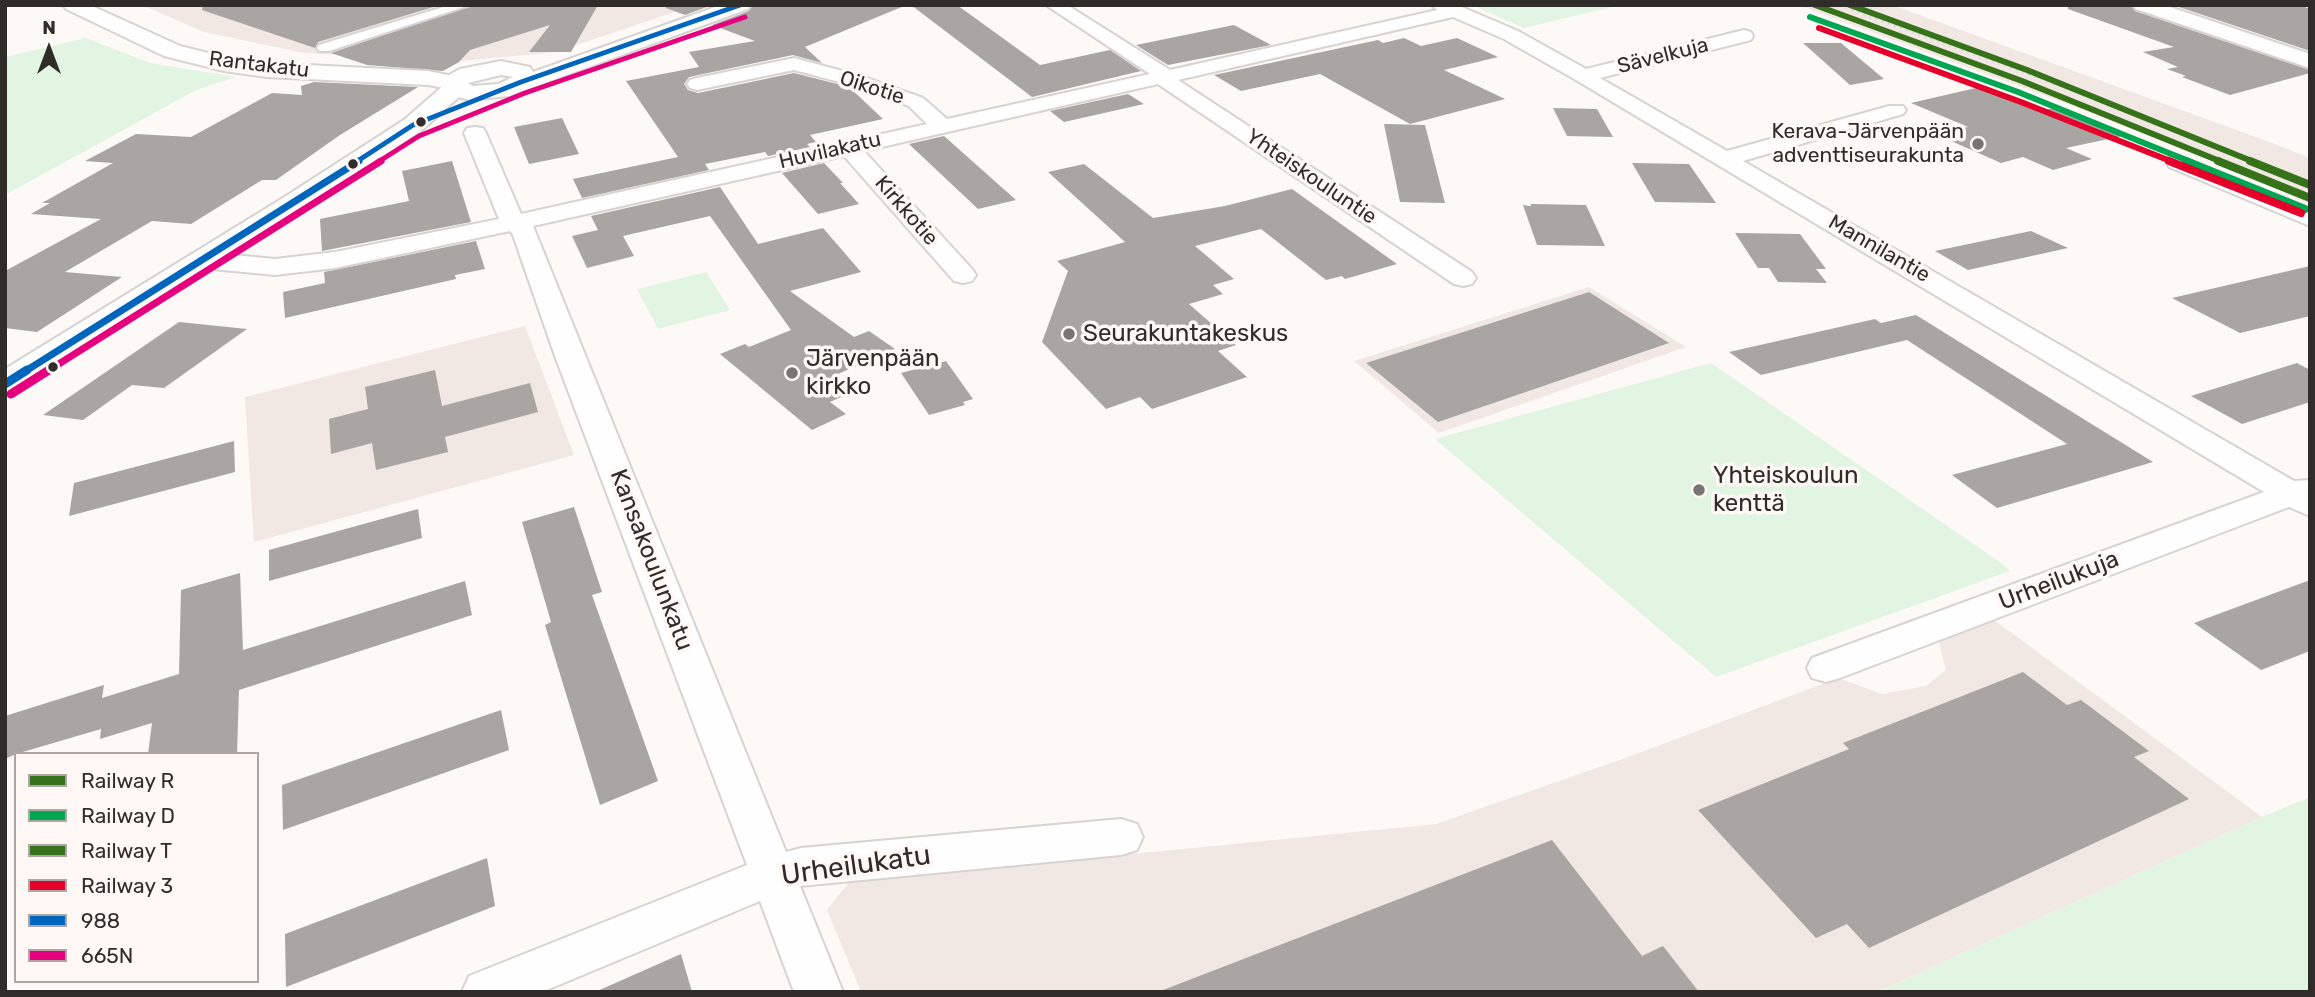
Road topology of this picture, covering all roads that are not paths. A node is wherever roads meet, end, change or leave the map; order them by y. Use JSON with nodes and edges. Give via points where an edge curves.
{"nodes":[{"id":1,"x":73,"y":5,"type":"edge"},
{"id":2,"x":110,"y":5,"type":"edge"},
{"id":3,"x":464,"y":5,"type":"edge"},
{"id":4,"x":715,"y":5,"type":"edge"},
{"id":5,"x":741,"y":5,"type":"edge"},
{"id":6,"x":1055,"y":5,"type":"edge"},
{"id":7,"x":2143,"y":5,"type":"edge"},
{"id":8,"x":1448,"y":8,"type":"edge"},
{"id":9,"x":1744,"y":36,"type":"dead end"},
{"id":10,"x":324,"y":48,"type":"dead end"},
{"id":11,"x":2310,"y":61,"type":"edge"},
{"id":12,"x":484,"y":70,"type":"junction"},
{"id":13,"x":515,"y":75,"type":"junction"},
{"id":14,"x":1162,"y":76,"type":"junction"},
{"id":15,"x":1583,"y":76,"type":"junction"},
{"id":16,"x":697,"y":84,"type":"dead end"},
{"id":17,"x":455,"y":85,"type":"junction"},
{"id":18,"x":493,"y":93,"type":"junction"},
{"id":19,"x":1896,"y":110,"type":"dead end"},
{"id":20,"x":413,"y":125,"type":"junction"},
{"id":21,"x":942,"y":126,"type":"junction"},
{"id":22,"x":475,"y":133,"type":"dead end"},
{"id":23,"x":848,"y":147,"type":"junction"},
{"id":24,"x":1724,"y":159,"type":"junction"},
{"id":25,"x":2177,"y":162,"type":"dead end"},
{"id":26,"x":2310,"y":219,"type":"edge"},
{"id":27,"x":518,"y":223,"type":"junction"},
{"id":28,"x":202,"y":260,"type":"junction"},
{"id":29,"x":963,"y":275,"type":"dead end"},
{"id":30,"x":1463,"y":278,"type":"dead end"},
{"id":31,"x":5,"y":384,"type":"edge"},
{"id":32,"x":2304,"y":495,"type":"edge"},
{"id":33,"x":1826,"y":668,"type":"dead end"},
{"id":34,"x":1121,"y":837,"type":"dead end"},
{"id":35,"x":773,"y":875,"type":"junction"},
{"id":36,"x":486,"y":992,"type":"edge"},
{"id":37,"x":819,"y":992,"type":"edge"}],
"edges":[{"from":1,"to":17,"type":"street","name":"Rantakatu","via":[[173,51],[224,64],[428,78]]},
{"from":2,"to":12,"type":"street","name":"Rantakatu","via":[[166,33],[230,53],[292,63]]},
{"from":3,"to":10,"type":"street"},
{"from":4,"to":13,"type":"street"},
{"from":5,"to":13,"type":"street"},
{"from":6,"to":14,"type":"street","name":"Yhteiskouluntie"},
{"from":7,"to":11,"type":"street"},
{"from":8,"to":14,"type":"street","name":"Huvilakatu"},
{"from":8,"to":15,"type":"street","name":"Mannilantie","via":[[1511,35]]},
{"from":9,"to":15,"type":"street","name":"Sävelkuja"},
{"from":12,"to":13,"type":"street"},
{"from":12,"to":17,"type":"street","via":[[462,77]]},
{"from":13,"to":18,"type":"street"},
{"from":14,"to":21,"type":"street","name":"Huvilakatu"},
{"from":14,"to":30,"type":"street","name":"Yhteiskouluntie"},
{"from":15,"to":24,"type":"street","name":"Mannilantie"},
{"from":16,"to":21,"type":"street","name":"Oikotie","via":[[794,64],[916,102]]},
{"from":17,"to":18,"type":"street","name":"Rantakatu","via":[[469,93]]},
{"from":17,"to":20,"type":"street"},
{"from":18,"to":20,"type":"street"},
{"from":19,"to":24,"type":"street"},
{"from":20,"to":28,"type":"street"},
{"from":21,"to":23,"type":"street","name":"Huvilakatu"},
{"from":22,"to":27,"type":"street","name":"Kansakoulunkatu","via":[[509,215]]},
{"from":23,"to":27,"type":"street","name":"Huvilakatu"},
{"from":23,"to":29,"type":"street","name":"Kirkkotie"},
{"from":24,"to":32,"type":"street","name":"Mannilantie"},
{"from":25,"to":26,"type":"street"},
{"from":27,"to":28,"type":"street","name":"Huvilakatu","via":[[299,265]]},
{"from":27,"to":35,"type":"street","name":"Kansakoulunkatu"},
{"from":28,"to":31,"type":"street"},
{"from":32,"to":33,"type":"street","name":"Urheilukuja"},
{"from":34,"to":35,"type":"street","name":"Urheilukatu","via":[[801,867]]},
{"from":35,"to":36,"type":"street","name":"Urheilukatu"},
{"from":35,"to":37,"type":"street","name":"Kansakoulunkatu"}]}
